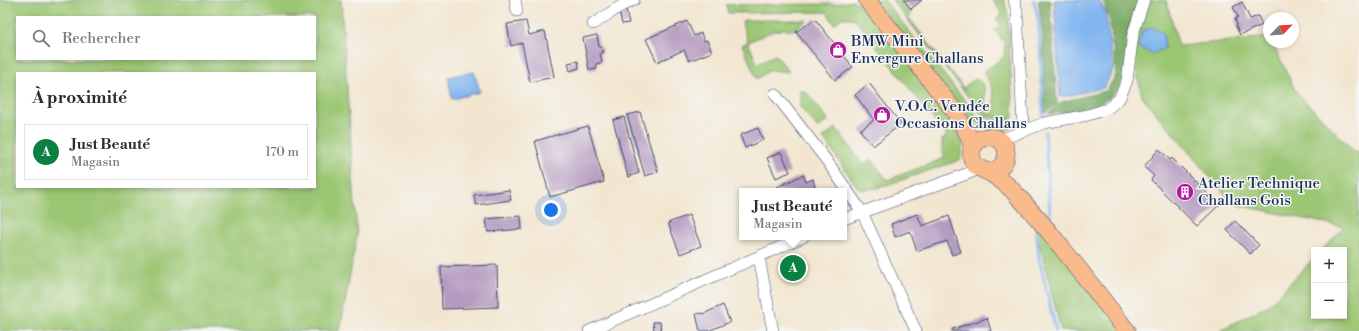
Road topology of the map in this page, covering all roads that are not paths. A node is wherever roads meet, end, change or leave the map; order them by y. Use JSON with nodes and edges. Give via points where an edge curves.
{"nodes":[{"id":1,"x":634,"y":0,"type":"edge"},
{"id":2,"x":867,"y":0,"type":"edge"},
{"id":3,"x":1014,"y":0,"type":"edge"},
{"id":4,"x":1144,"y":0,"type":"edge"},
{"id":5,"x":593,"y":24,"type":"dead end"},
{"id":6,"x":775,"y":94,"type":"dead end"},
{"id":7,"x":953,"y":109,"type":"junction"},
{"id":8,"x":1024,"y":131,"type":"junction"},
{"id":9,"x":1000,"y":146,"type":"junction"},
{"id":10,"x":978,"y":162,"type":"junction"},
{"id":11,"x":846,"y":188,"type":"edge"},
{"id":12,"x":847,"y":190,"type":"edge"},
{"id":13,"x":862,"y":212,"type":"junction"},
{"id":14,"x":1037,"y":216,"type":"junction"},
{"id":15,"x":847,"y":218,"type":"edge"},
{"id":16,"x":796,"y":240,"type":"edge"},
{"id":17,"x":759,"y":257,"type":"junction"},
{"id":18,"x":589,"y":331,"type":"edge"},
{"id":19,"x":773,"y":331,"type":"edge"},
{"id":20,"x":916,"y":331,"type":"edge"},
{"id":21,"x":1127,"y":331,"type":"edge"}],
"edges":[{"from":1,"to":5,"type":"street","via":[[624,3]]},
{"from":2,"to":7,"type":"main road"},
{"from":3,"to":8,"type":"street","via":[[1017,11]]},
{"from":4,"to":8,"type":"street","via":[[1133,34],[1127,81],[1119,99],[1107,109],[1044,123]]},
{"from":6,"to":11,"type":"street"},
{"from":7,"to":9,"type":"main road"},
{"from":7,"to":10,"type":"main road","via":[[970,138]]},
{"from":8,"to":9,"type":"street"},
{"from":9,"to":10,"type":"main road","via":[[978,140]]},
{"from":9,"to":10,"type":"main road","via":[[999,169]]},
{"from":9,"to":14,"type":"main road","via":[[1012,176]]},
{"from":10,"to":13,"type":"street","via":[[959,177]]},
{"from":10,"to":14,"type":"main road","via":[[1011,188]]},
{"from":12,"to":13,"type":"street"},
{"from":13,"to":15,"type":"street"},
{"from":13,"to":20,"type":"street"},
{"from":14,"to":21,"type":"main road"},
{"from":16,"to":17,"type":"street"},
{"from":17,"to":18,"type":"street"},
{"from":17,"to":19,"type":"street"}]}
